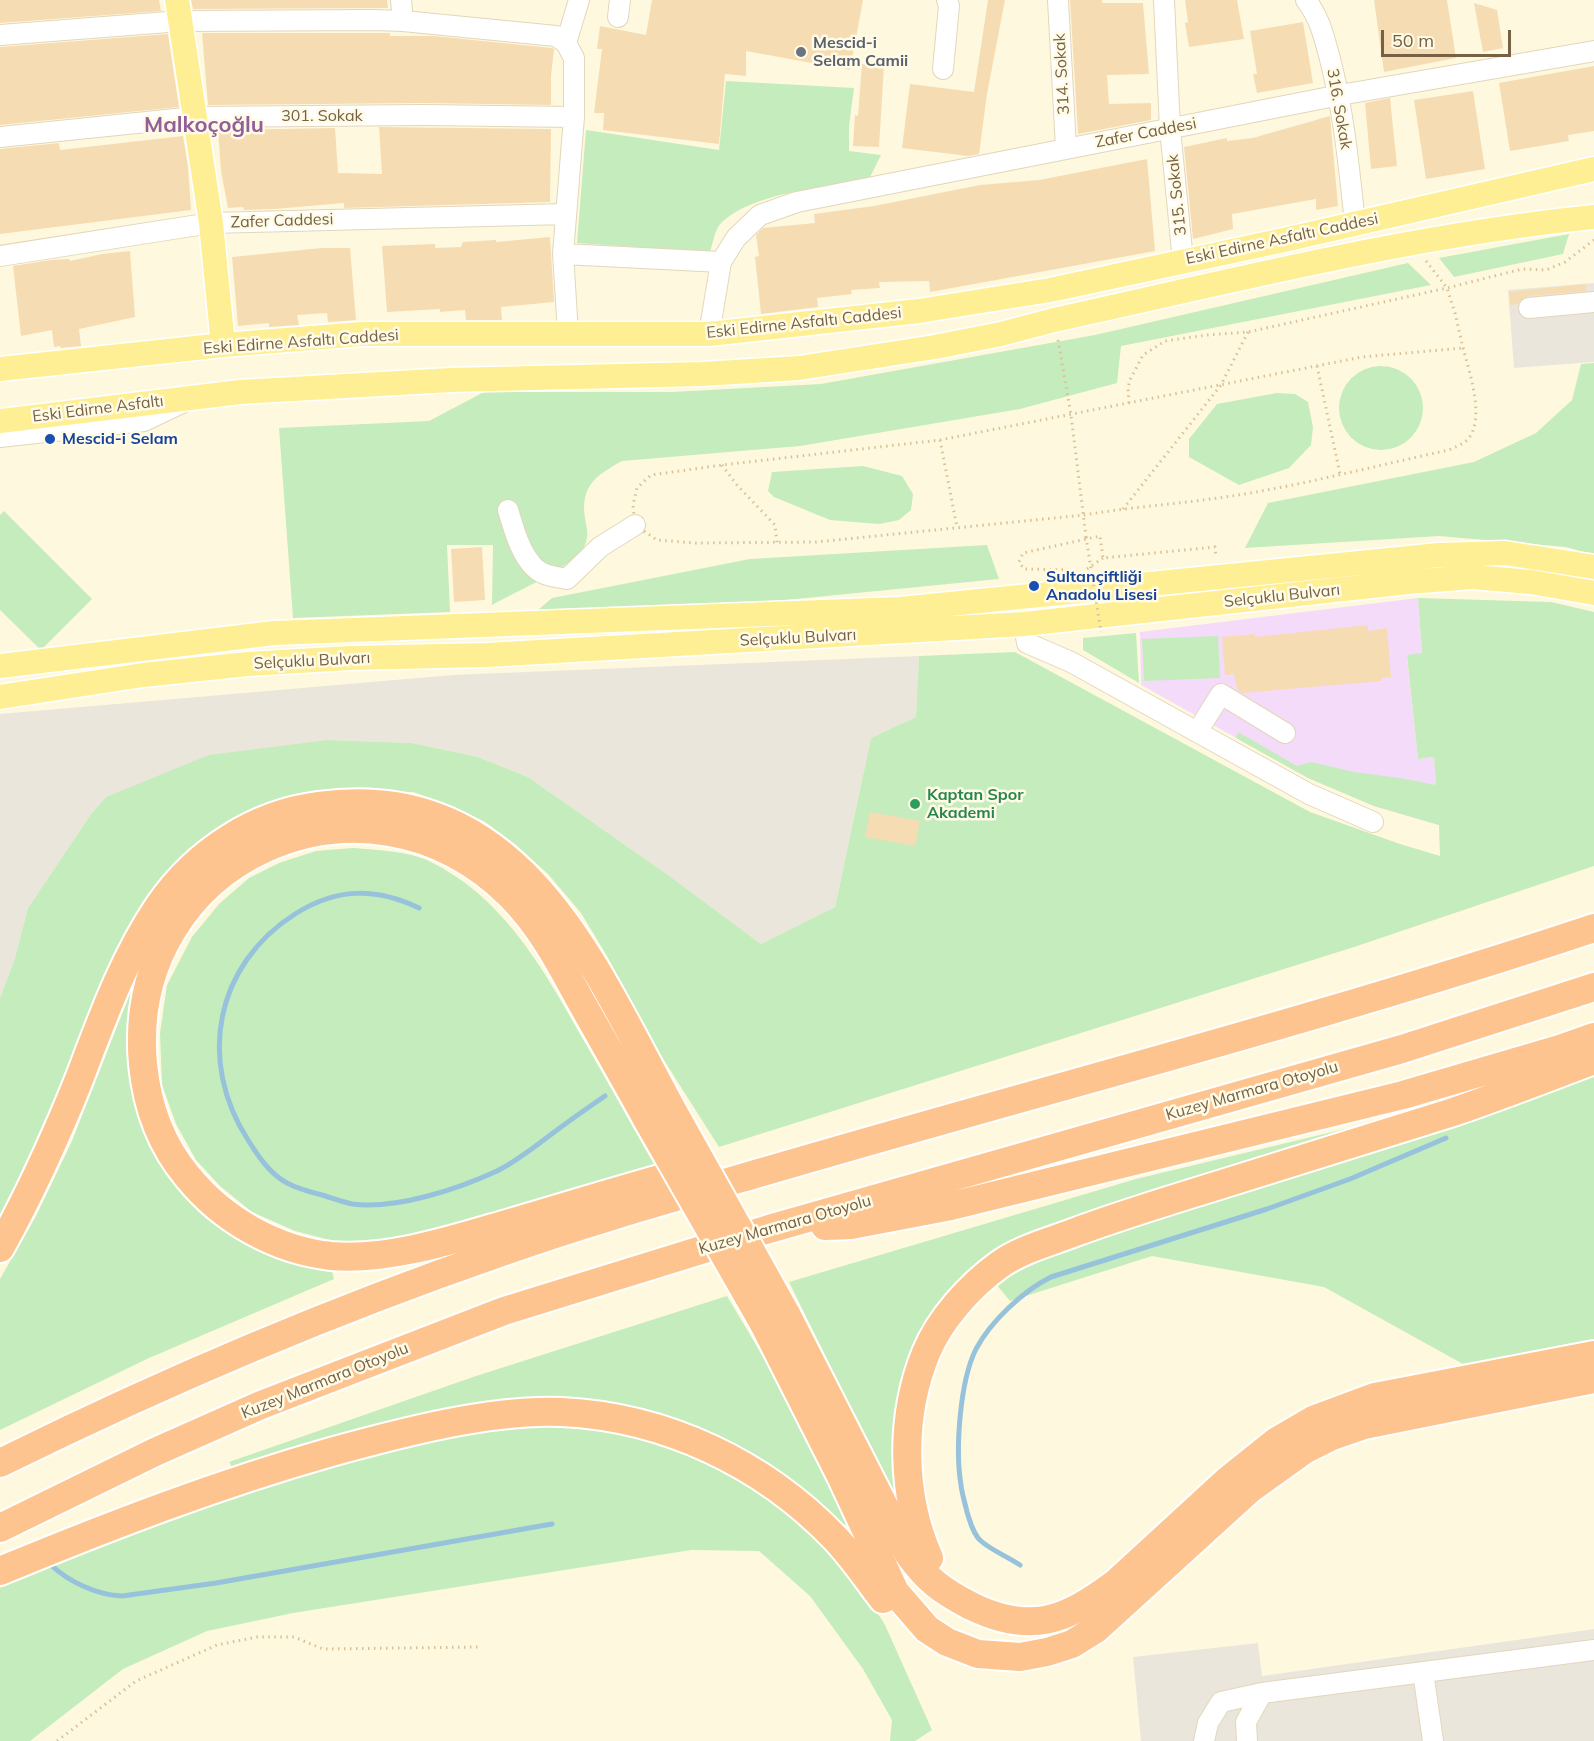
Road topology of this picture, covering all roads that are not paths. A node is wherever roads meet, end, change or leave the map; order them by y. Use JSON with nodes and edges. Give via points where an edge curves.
{"nodes":[{"id":1,"x":401,"y":0,"type":"edge"},
{"id":2,"x":579,"y":0,"type":"edge"},
{"id":3,"x":947,"y":0,"type":"edge"},
{"id":4,"x":1058,"y":0,"type":"edge"},
{"id":5,"x":1164,"y":0,"type":"edge"},
{"id":6,"x":1306,"y":0,"type":"edge"},
{"id":7,"x":179,"y":10,"type":"edge"},
{"id":8,"x":403,"y":21,"type":"junction"},
{"id":9,"x":0,"y":35,"type":"edge"},
{"id":10,"x":566,"y":43,"type":"junction"},
{"id":11,"x":1594,"y":51,"type":"edge"},
{"id":12,"x":943,"y":69,"type":"dead end"},
{"id":13,"x":1340,"y":95,"type":"junction"},
{"id":14,"x":195,"y":117,"type":"junction"},
{"id":15,"x":574,"y":117,"type":"junction"},
{"id":16,"x":1170,"y":129,"type":"junction"},
{"id":17,"x":0,"y":137,"type":"edge"},
{"id":18,"x":1066,"y":148,"type":"junction"},
{"id":19,"x":1594,"y":170,"type":"edge"},
{"id":20,"x":566,"y":214,"type":"junction"},
{"id":21,"x":1594,"y":217,"type":"edge"},
{"id":22,"x":1355,"y":223,"type":"junction"},
{"id":23,"x":211,"y":224,"type":"junction"},
{"id":24,"x":563,"y":254,"type":"junction"},
{"id":25,"x":0,"y":256,"type":"edge"},
{"id":26,"x":1183,"y":261,"type":"junction"},
{"id":27,"x":721,"y":262,"type":"junction"},
{"id":28,"x":1594,"y":302,"type":"edge"},
{"id":29,"x":1530,"y":308,"type":"dead end"},
{"id":30,"x":568,"y":333,"type":"junction"},
{"id":31,"x":709,"y":334,"type":"junction"},
{"id":32,"x":223,"y":345,"type":"junction"},
{"id":33,"x":0,"y":369,"type":"edge"},
{"id":34,"x":195,"y":397,"type":"junction"},
{"id":35,"x":0,"y":421,"type":"edge"},
{"id":36,"x":0,"y":437,"type":"edge"},
{"id":37,"x":508,"y":510,"type":"dead end"},
{"id":38,"x":635,"y":525,"type":"road end"},
{"id":39,"x":1594,"y":567,"type":"edge"},
{"id":40,"x":1594,"y":593,"type":"edge"},
{"id":41,"x":1024,"y":624,"type":"junction"},
{"id":42,"x":0,"y":666,"type":"edge"},
{"id":43,"x":0,"y":697,"type":"edge"},
{"id":44,"x":1197,"y":732,"type":"junction"},
{"id":45,"x":1285,"y":733,"type":"dead end"},
{"id":46,"x":1373,"y":822,"type":"dead end"},
{"id":47,"x":1594,"y":928,"type":"edge"},
{"id":48,"x":1594,"y":987,"type":"edge"},
{"id":49,"x":1594,"y":1037,"type":"edge"},
{"id":50,"x":1594,"y":1060,"type":"edge"},
{"id":51,"x":659,"y":1114,"type":"junction"},
{"id":52,"x":764,"y":1171,"type":"junction"},
{"id":53,"x":769,"y":1228,"type":"junction"},
{"id":54,"x":0,"y":1248,"type":"edge"},
{"id":55,"x":774,"y":1318,"type":"junction"},
{"id":56,"x":1594,"y":1355,"type":"edge"},
{"id":57,"x":1594,"y":1379,"type":"edge"},
{"id":58,"x":0,"y":1463,"type":"edge"},
{"id":59,"x":0,"y":1528,"type":"edge"},
{"id":60,"x":0,"y":1571,"type":"edge"},
{"id":61,"x":955,"y":1598,"type":"junction"},
{"id":62,"x":947,"y":1642,"type":"junction"},
{"id":63,"x":1594,"y":1650,"type":"edge"},
{"id":64,"x":1423,"y":1672,"type":"junction"},
{"id":65,"x":1262,"y":1693,"type":"junction"},
{"id":66,"x":1204,"y":1741,"type":"edge"},
{"id":67,"x":1247,"y":1741,"type":"edge"},
{"id":68,"x":1433,"y":1741,"type":"edge"}],
"edges":[{"from":1,"to":8,"type":"street"},
{"from":2,"to":10,"type":"street"},
{"from":3,"to":12,"type":"street"},
{"from":4,"to":18,"type":"street","name":"314. Sokak"},
{"from":5,"to":16,"type":"street","name":"315. Sokak"},
{"from":6,"to":13,"type":"street","name":"316. Sokak","via":[[1321,23]]},
{"from":7,"to":8,"type":"street"},
{"from":7,"to":9,"type":"street"},
{"from":7,"to":14,"type":"main road"},
{"from":8,"to":10,"type":"street","via":[[556,36]]},
{"from":10,"to":15,"type":"street","via":[[574,58]]},
{"from":11,"to":13,"type":"street","name":"Zafer Caddesi"},
{"from":13,"to":16,"type":"street","name":"Zafer Caddesi"},
{"from":13,"to":22,"type":"street","name":"316. Sokak"},
{"from":14,"to":15,"type":"street","name":"301. Sokak"},
{"from":14,"to":17,"type":"street","name":"301. Sokak"},
{"from":14,"to":23,"type":"main road"},
{"from":15,"to":20,"type":"street"},
{"from":16,"to":18,"type":"street","name":"Zafer Caddesi"},
{"from":16,"to":26,"type":"street","name":"315. Sokak"},
{"from":18,"to":27,"type":"street","name":"Zafer Caddesi","via":[[797,202],[760,215],[736,238]]},
{"from":19,"to":22,"type":"main road","name":"Eski Edirne Asfaltı Caddesi"},
{"from":20,"to":23,"type":"street","name":"Zafer Caddesi"},
{"from":20,"to":24,"type":"street"},
{"from":21,"to":34,"type":"main road","name":"Eski Edirne Asfaltı Caddesi","via":[[1413,244],[1001,334],[799,368],[451,380]]},
{"from":22,"to":26,"type":"main road","name":"Eski Edirne Asfaltı Caddesi"},
{"from":23,"to":25,"type":"street","name":"Zafer Caddesi"},
{"from":23,"to":32,"type":"main road"},
{"from":24,"to":27,"type":"street"},
{"from":24,"to":30,"type":"street"},
{"from":26,"to":31,"type":"main road","name":"Eski Edirne Asfaltı Caddesi","via":[[1050,290],[919,311]]},
{"from":27,"to":31,"type":"street","name":"Zafer Caddesi"},
{"from":28,"to":29,"type":"street"},
{"from":30,"to":31,"type":"main road","name":"Eski Edirne Asfaltı Caddesi"},
{"from":30,"to":32,"type":"main road","name":"Eski Edirne Asfaltı Caddesi","via":[[362,334]]},
{"from":32,"to":33,"type":"main road","name":"Eski Edirne Asfaltı Caddesi"},
{"from":34,"to":35,"type":"main road","name":"Eski Edirne Asfaltı"},
{"from":34,"to":36,"type":"street","via":[[144,421]]},
{"from":37,"to":38,"type":"street","via":[[516,536],[536,569],[567,579],[600,547]]},
{"from":39,"to":42,"type":"main road","name":"Selçuklu Bulvarı","via":[[1505,553],[1439,555],[900,609],[274,633]]},
{"from":40,"to":41,"type":"main road","name":"Selçuklu Bulvarı","via":[[1472,577]]},
{"from":41,"to":43,"type":"main road","name":"Selçuklu Bulvarı","via":[[487,655],[248,664],[142,675]]},
{"from":41,"to":44,"type":"street","via":[[1026,643],[1071,662]]},
{"from":44,"to":45,"type":"street","via":[[1221,694]]},
{"from":44,"to":46,"type":"street","via":[[1309,794]]},
{"from":47,"to":52,"type":"highway","via":[[1424,983]]},
{"from":48,"to":53,"type":"highway","name":"Kuzey Marmara Otoyolu","via":[[1402,1049]]},
{"from":49,"to":53,"type":"highway","via":[[1403,1095],[951,1206],[851,1225]]},
{"from":50,"to":61,"type":"highway","via":[[1450,1113],[1091,1226],[1018,1253],[982,1279],[956,1306],[927,1350],[909,1414],[908,1461],[914,1516],[929,1559]]},
{"from":51,"to":52,"type":"highway","via":[[512,897],[464,860],[414,837],[386,830],[331,829],[298,835],[242,860],[191,904],[169,937],[146,994],[141,1046],[146,1092],[160,1134],[197,1189],[218,1208],[267,1239],[329,1256],[369,1257],[464,1237],[685,1172]]},
{"from":51,"to":54,"type":"highway","via":[[607,990],[568,925],[550,901],[501,853],[468,832],[409,808],[343,803],[304,808],[270,817],[219,845],[187,872],[160,904],[123,971],[48,1154]]},
{"from":51,"to":55,"type":"highway","bridge":true},
{"from":52,"to":58,"type":"highway","via":[[501,1252],[315,1321],[197,1370]]},
{"from":53,"to":59,"type":"highway","name":"Kuzey Marmara Otoyolu","via":[[572,1288],[396,1352],[155,1452]]},
{"from":55,"to":61,"type":"highway","via":[[908,1553],[926,1577]]},
{"from":55,"to":62,"type":"highway","via":[[895,1592],[927,1629]]},
{"from":56,"to":61,"type":"highway","via":[[1374,1397],[1313,1420],[1276,1441],[1116,1583],[1078,1610],[1034,1622],[1010,1621]]},
{"from":57,"to":62,"type":"highway","via":[[1364,1425],[1304,1450],[1251,1488],[1120,1609],[1072,1644],[1020,1657],[978,1654]]},
{"from":60,"to":62,"type":"highway","via":[[162,1506],[355,1445],[475,1418],[560,1412],[597,1415],[670,1432],[740,1463],[794,1501],[834,1537],[901,1620],[930,1640]]},
{"from":63,"to":64,"type":"street"},
{"from":64,"to":65,"type":"street"},
{"from":64,"to":68,"type":"street"},
{"from":65,"to":66,"type":"street","via":[[1221,1702],[1208,1723]]},
{"from":65,"to":67,"type":"street","via":[[1246,1722]]}]}
